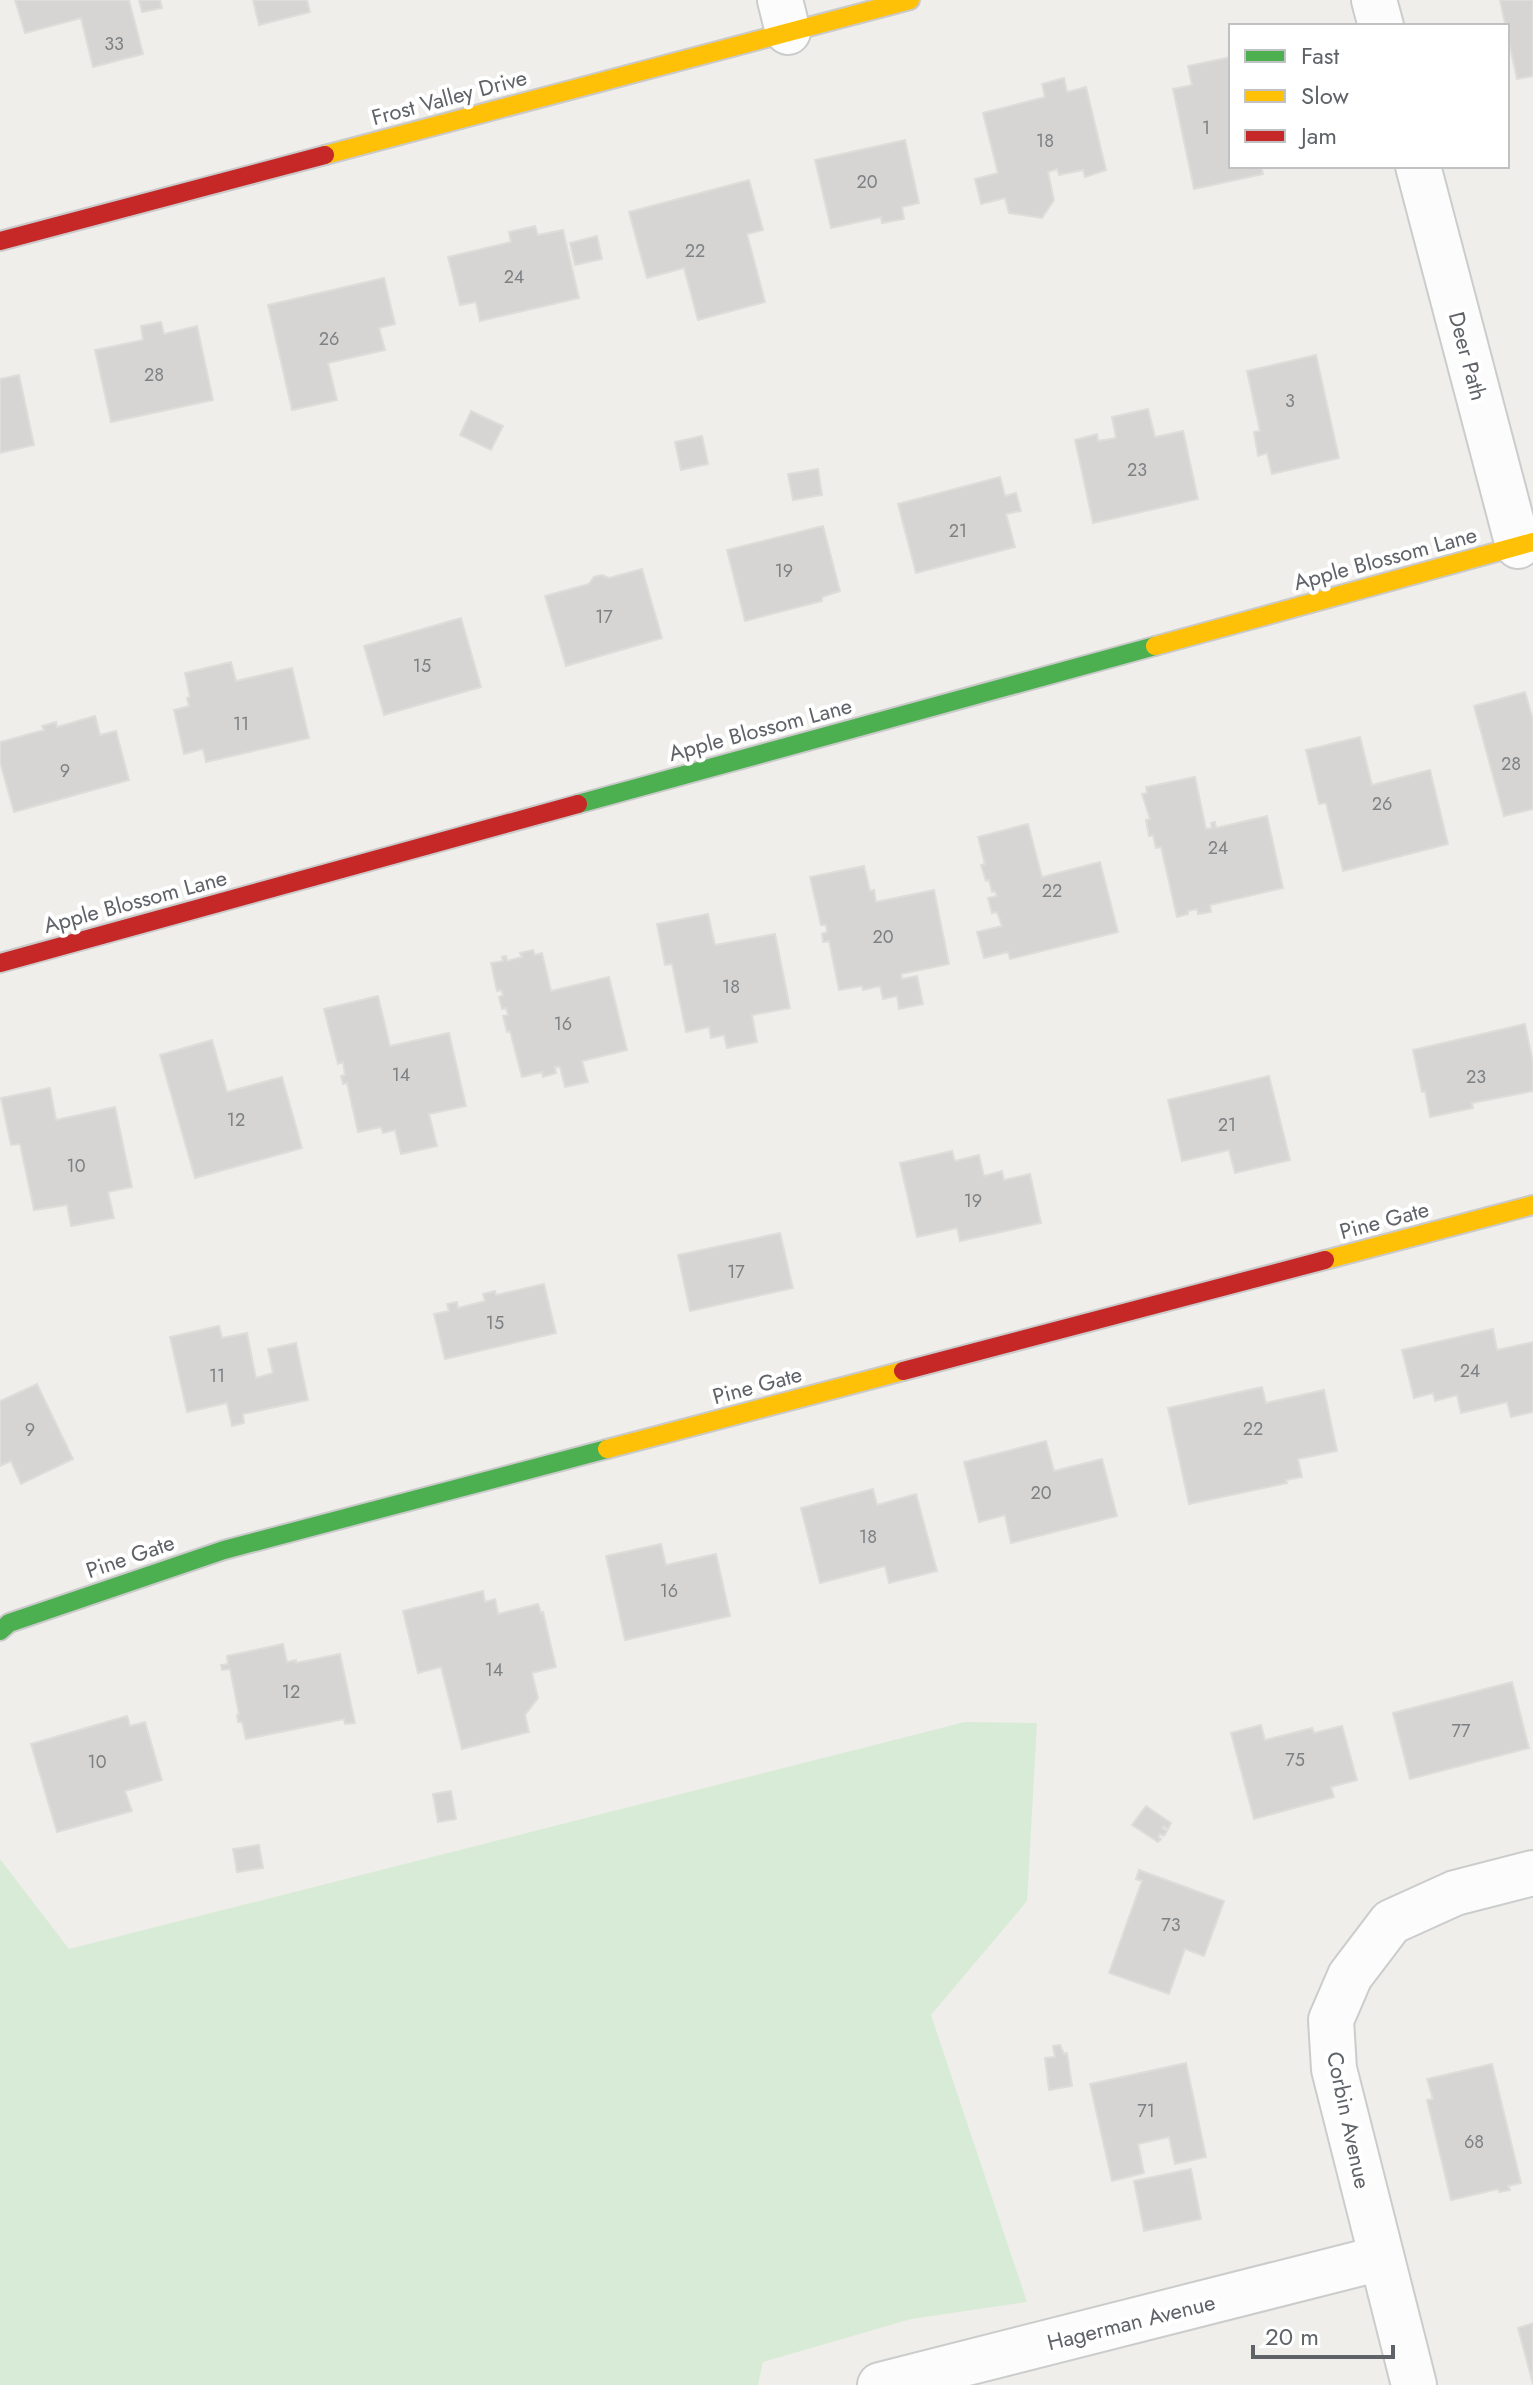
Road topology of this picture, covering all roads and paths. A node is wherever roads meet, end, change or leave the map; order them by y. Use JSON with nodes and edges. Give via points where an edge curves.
{"nodes":[{"id":1,"x":910,"y":0,"type":"edge"},
{"id":2,"x":1374,"y":0,"type":"edge"},
{"id":3,"x":784,"y":16,"type":"edge"},
{"id":4,"x":1380,"y":24,"type":"edge"},
{"id":5,"x":1419,"y":168,"type":"edge"},
{"id":6,"x":0,"y":241,"type":"edge"},
{"id":7,"x":1526,"y":544,"type":"edge"},
{"id":8,"x":0,"y":963,"type":"edge"},
{"id":9,"x":1533,"y":1205,"type":"edge"},
{"id":10,"x":0,"y":1631,"type":"edge"},
{"id":11,"x":1533,"y":1873,"type":"edge"},
{"id":12,"x":1381,"y":2258,"type":"junction"},
{"id":13,"x":880,"y":2385,"type":"edge"},
{"id":14,"x":1414,"y":2385,"type":"edge"}],
"edges":[{"from":1,"to":3,"type":"street","name":"Frost Valley Drive"},
{"from":2,"to":4,"type":"street"},
{"from":3,"to":6,"type":"street","name":"Frost Valley Drive"},
{"from":5,"to":7,"type":"street","name":"Deer Path"},
{"from":7,"to":8,"type":"street","name":"Apple Blossom Lane"},
{"from":9,"to":10,"type":"street","name":"Pine Gate","via":[[224,1550],[9,1623]]},
{"from":11,"to":12,"type":"street","name":"Corbin Avenue","via":[[1455,1893],[1391,1922],[1350,1976],[1331,2020],[1334,2069]]},
{"from":12,"to":13,"type":"street","name":"Hagerman Avenue"},
{"from":12,"to":14,"type":"street","name":"Corbin Avenue"}]}
